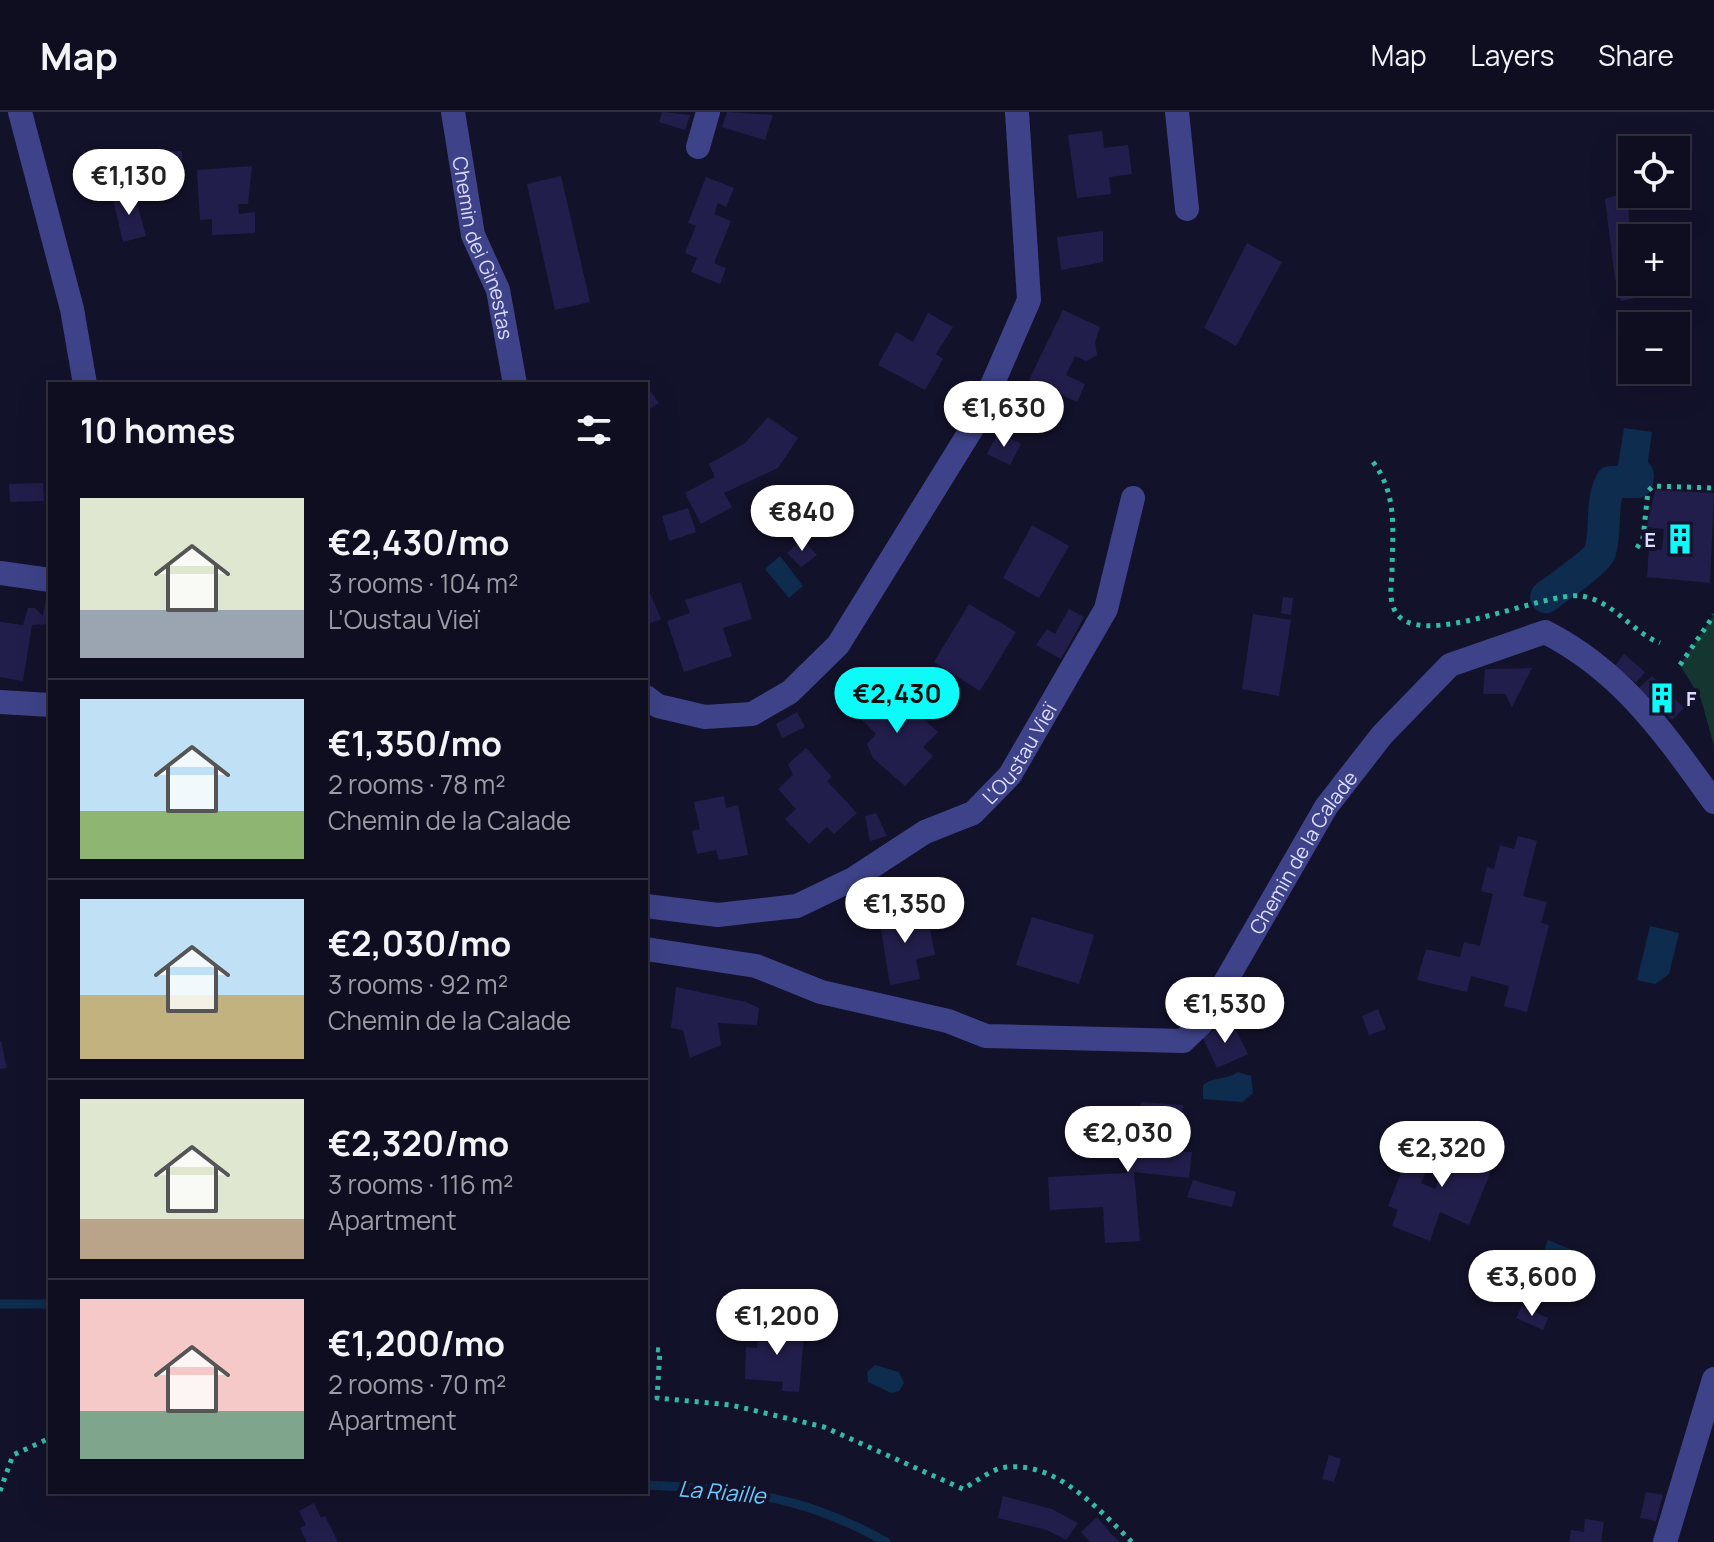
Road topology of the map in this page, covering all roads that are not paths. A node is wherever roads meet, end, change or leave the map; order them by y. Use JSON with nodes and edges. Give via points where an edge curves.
{"nodes":[{"id":1,"x":20,"y":112,"type":"edge"},
{"id":2,"x":453,"y":112,"type":"edge"},
{"id":3,"x":708,"y":112,"type":"edge"},
{"id":4,"x":1017,"y":112,"type":"edge"},
{"id":5,"x":1177,"y":112,"type":"edge"},
{"id":6,"x":698,"y":147,"type":"dead end"},
{"id":7,"x":1187,"y":209,"type":"dead end"},
{"id":8,"x":85,"y":382,"type":"edge"},
{"id":9,"x":515,"y":382,"type":"edge"},
{"id":10,"x":1133,"y":498,"type":"dead end"},
{"id":11,"x":0,"y":573,"type":"edge"},
{"id":12,"x":48,"y":580,"type":"edge"},
{"id":13,"x":648,"y":698,"type":"edge"},
{"id":14,"x":0,"y":702,"type":"edge"},
{"id":15,"x":48,"y":705,"type":"edge"},
{"id":16,"x":1714,"y":802,"type":"edge"},
{"id":17,"x":648,"y":906,"type":"edge"},
{"id":18,"x":648,"y":949,"type":"edge"},
{"id":19,"x":1714,"y":1379,"type":"edge"},
{"id":20,"x":1665,"y":1542,"type":"edge"}],
"edges":[{"from":1,"to":8,"type":"street","via":[[72,309]]},
{"from":2,"to":9,"type":"street","name":"Chemin dei Ginestas","via":[[473,235],[498,290]]},
{"from":3,"to":6,"type":"street"},
{"from":4,"to":13,"type":"street","via":[[1029,300],[976,422],[838,645],[790,692],[752,714],[705,717],[658,706]]},
{"from":5,"to":7,"type":"street"},
{"from":10,"to":17,"type":"street","name":"L'Oustau Vieï","via":[[1106,609],[1010,775],[973,813],[925,832],[853,879],[797,906],[718,915]]},
{"from":11,"to":12,"type":"street"},
{"from":14,"to":15,"type":"street"},
{"from":16,"to":18,"type":"street","name":"Chemin de la Calade","via":[[1667,737],[1616,680],[1582,651],[1545,632],[1450,665],[1382,735],[1326,807],[1201,1024],[1183,1041],[986,1036],[948,1021],[821,992],[756,966]]},
{"from":19,"to":20,"type":"street"}]}
